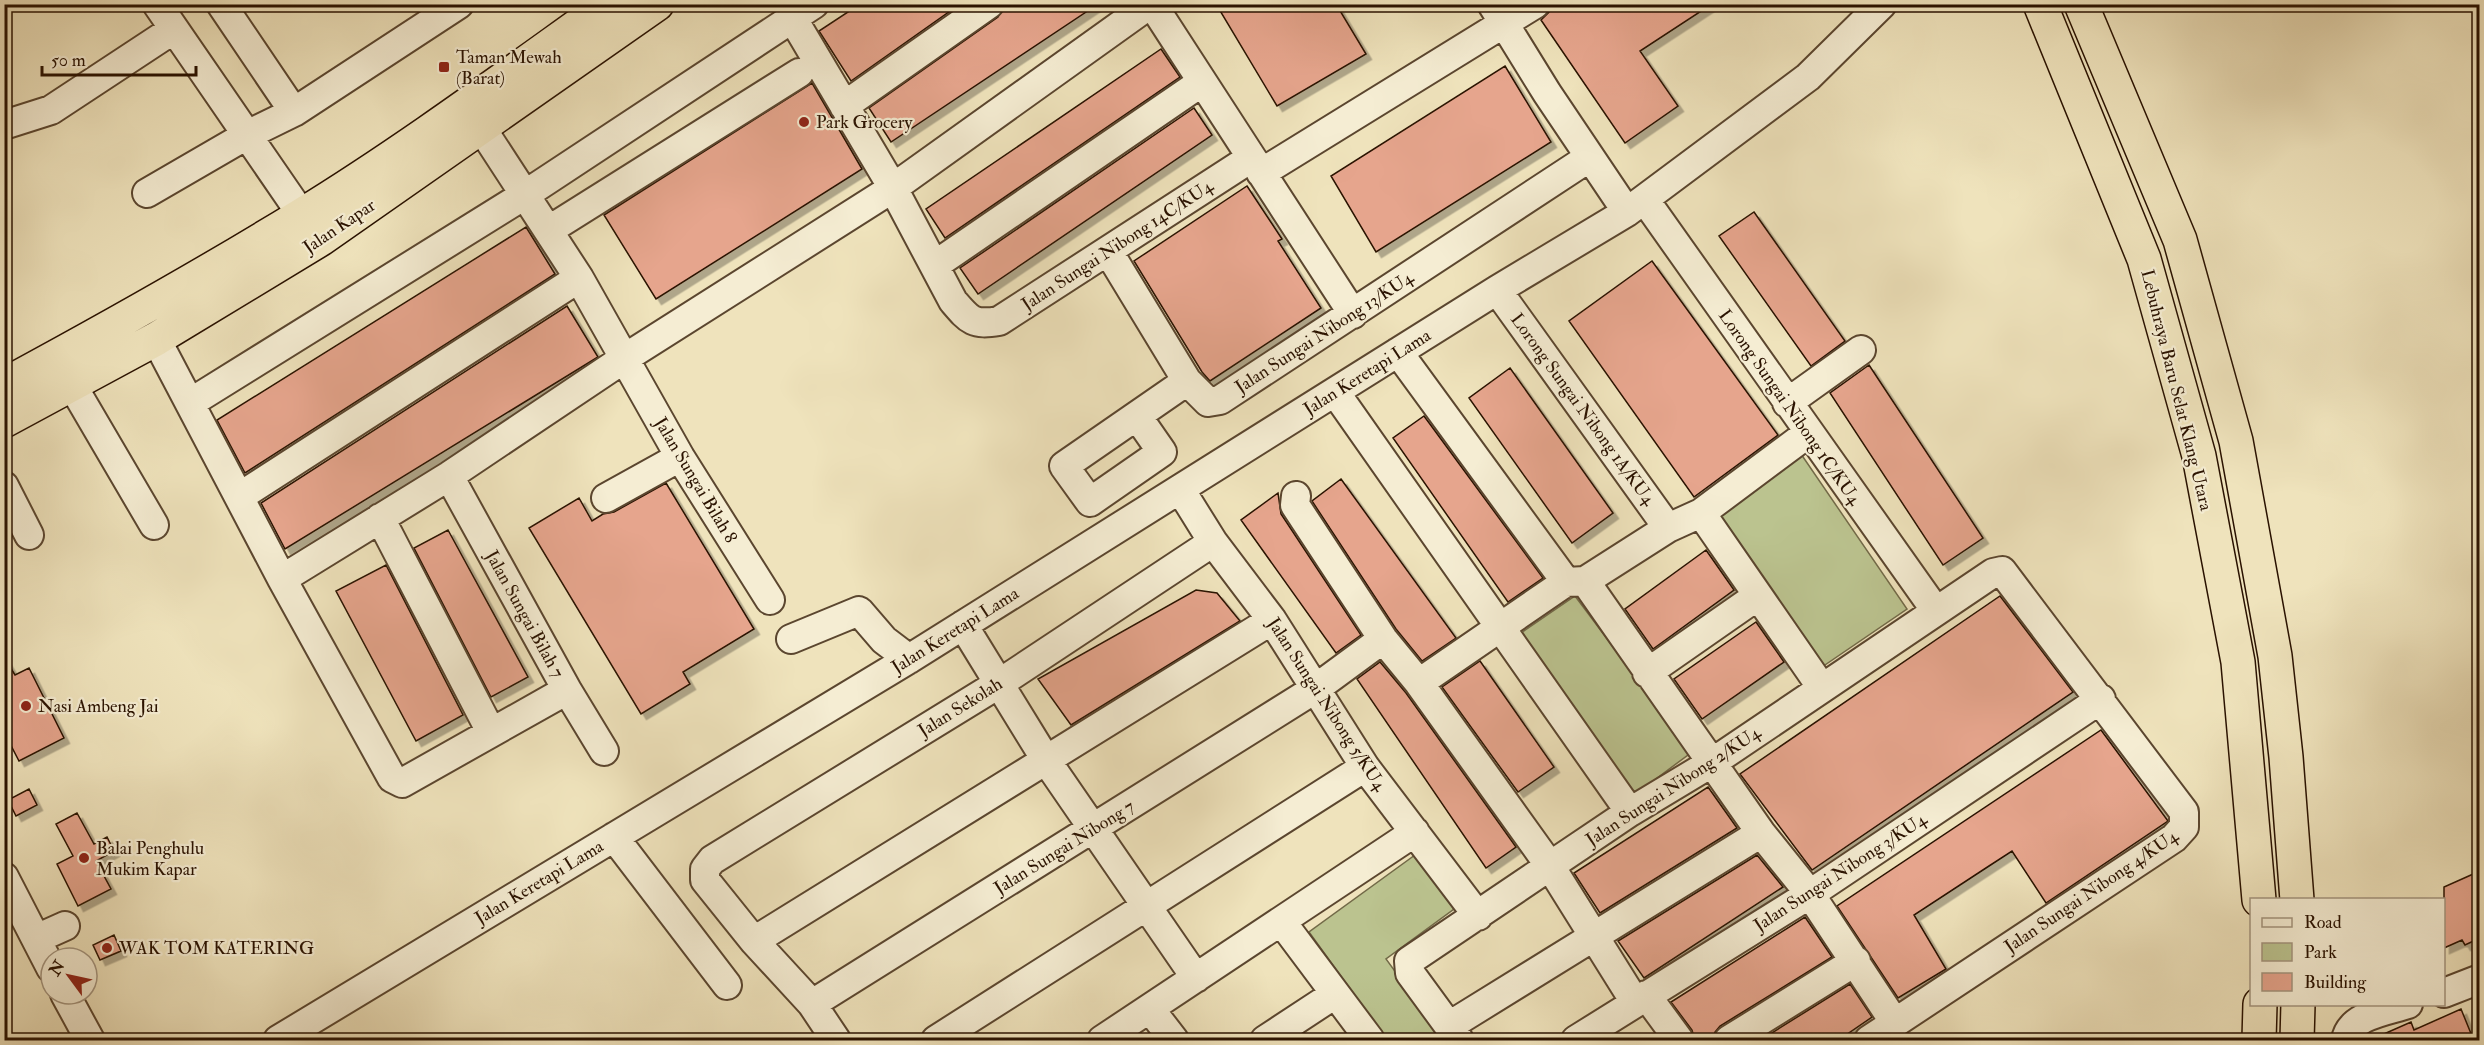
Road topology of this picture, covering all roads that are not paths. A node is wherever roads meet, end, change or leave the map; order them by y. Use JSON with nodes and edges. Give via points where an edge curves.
{"nodes":[{"id":1,"x":157,"y":4,"type":"edge"},
{"id":2,"x":221,"y":4,"type":"edge"},
{"id":3,"x":459,"y":4,"type":"edge"},
{"id":4,"x":608,"y":4,"type":"edge"},
{"id":5,"x":657,"y":4,"type":"edge"},
{"id":6,"x":989,"y":4,"type":"edge"},
{"id":7,"x":1151,"y":4,"type":"edge"},
{"id":8,"x":1535,"y":4,"type":"edge"},
{"id":9,"x":1882,"y":4,"type":"edge"},
{"id":10,"x":2040,"y":4,"type":"edge"},
{"id":11,"x":2081,"y":4,"type":"edge"},
{"id":12,"x":804,"y":12,"type":"edge"},
{"id":13,"x":1498,"y":15,"type":"edge"},
{"id":14,"x":174,"y":29,"type":"junction"},
{"id":15,"x":799,"y":73,"type":"dead end"},
{"id":16,"x":1202,"y":82,"type":"junction"},
{"id":17,"x":844,"y":106,"type":"junction"},
{"id":18,"x":294,"y":112,"type":"junction"},
{"id":19,"x":7,"y":124,"type":"dead end"},
{"id":20,"x":482,"y":129,"type":"junction"},
{"id":21,"x":247,"y":135,"type":"junction"},
{"id":22,"x":1590,"y":157,"type":"junction"},
{"id":23,"x":1256,"y":165,"type":"junction"},
{"id":24,"x":893,"y":188,"type":"junction"},
{"id":25,"x":147,"y":193,"type":"dead end"},
{"id":26,"x":526,"y":194,"type":"junction"},
{"id":27,"x":1636,"y":206,"type":"junction"},
{"id":28,"x":302,"y":215,"type":"junction"},
{"id":29,"x":549,"y":230,"type":"junction"},
{"id":30,"x":1108,"y":251,"type":"junction"},
{"id":31,"x":935,"y":265,"type":"junction"},
{"id":32,"x":579,"y":278,"type":"junction"},
{"id":33,"x":1497,"y":290,"type":"junction"},
{"id":34,"x":1353,"y":314,"type":"junction"},
{"id":35,"x":156,"y":339,"type":"junction"},
{"id":36,"x":1861,"y":350,"type":"dead end"},
{"id":37,"x":1398,"y":352,"type":"junction"},
{"id":38,"x":625,"y":358,"type":"junction"},
{"id":39,"x":1187,"y":381,"type":"junction"},
{"id":40,"x":4,"y":385,"type":"edge"},
{"id":41,"x":72,"y":385,"type":"junction"},
{"id":42,"x":1335,"y":392,"type":"junction"},
{"id":43,"x":1787,"y":403,"type":"junction"},
{"id":44,"x":190,"y":404,"type":"junction"},
{"id":45,"x":1137,"y":416,"type":"dead end"},
{"id":46,"x":4,"y":421,"type":"edge"},
{"id":47,"x":1807,"y":434,"type":"junction"},
{"id":48,"x":680,"y":457,"type":"junction"},
{"id":49,"x":449,"y":476,"type":"junction"},
{"id":50,"x":4,"y":486,"type":"edge"},
{"id":51,"x":1180,"y":489,"type":"junction"},
{"id":52,"x":1296,"y":496,"type":"dead end"},
{"id":53,"x":239,"y":497,"type":"junction"},
{"id":54,"x":606,"y":498,"type":"dead end"},
{"id":55,"x":1701,"y":513,"type":"junction"},
{"id":56,"x":380,"y":518,"type":"junction"},
{"id":57,"x":154,"y":525,"type":"dead end"},
{"id":58,"x":1668,"y":528,"type":"junction"},
{"id":59,"x":29,"y":535,"type":"dead end"},
{"id":60,"x":1213,"y":542,"type":"junction"},
{"id":61,"x":282,"y":579,"type":"junction"},
{"id":62,"x":1575,"y":582,"type":"junction"},
{"id":63,"x":1756,"y":597,"type":"junction"},
{"id":64,"x":770,"y":600,"type":"dead end"},
{"id":65,"x":1936,"y":611,"type":"junction"},
{"id":66,"x":1272,"y":620,"type":"junction"},
{"id":67,"x":963,"y":624,"type":"junction"},
{"id":68,"x":1499,"y":629,"type":"junction"},
{"id":69,"x":791,"y":639,"type":"dead end"},
{"id":70,"x":1383,"y":639,"type":"junction"},
{"id":71,"x":909,"y":659,"type":"junction"},
{"id":72,"x":1647,"y":673,"type":"junction"},
{"id":73,"x":1000,"y":683,"type":"junction"},
{"id":74,"x":1419,"y":683,"type":"junction"},
{"id":75,"x":1822,"y":688,"type":"junction"},
{"id":76,"x":1315,"y":689,"type":"junction"},
{"id":77,"x":567,"y":690,"type":"junction"},
{"id":78,"x":2101,"y":699,"type":"junction"},
{"id":79,"x":491,"y":732,"type":"junction"},
{"id":80,"x":604,"y":751,"type":"dead end"},
{"id":81,"x":1046,"y":760,"type":"junction"},
{"id":82,"x":1713,"y":762,"type":"junction"},
{"id":83,"x":1365,"y":767,"type":"junction"},
{"id":84,"x":1630,"y":812,"type":"junction"},
{"id":85,"x":1093,"y":830,"type":"junction"},
{"id":86,"x":1416,"y":832,"type":"junction"},
{"id":87,"x":1761,"y":833,"type":"junction"},
{"id":88,"x":615,"y":837,"type":"junction"},
{"id":89,"x":1550,"y":866,"type":"junction"},
{"id":90,"x":7,"y":889,"type":"edge"},
{"id":91,"x":1810,"y":894,"type":"junction"},
{"id":92,"x":2259,"y":898,"type":"edge"},
{"id":93,"x":2297,"y":898,"type":"edge"},
{"id":94,"x":1146,"y":906,"type":"junction"},
{"id":95,"x":1478,"y":916,"type":"junction"},
{"id":96,"x":1281,"y":921,"type":"junction"},
{"id":97,"x":65,"y":926,"type":"dead end"},
{"id":98,"x":1594,"y":936,"type":"junction"},
{"id":99,"x":36,"y":939,"type":"junction"},
{"id":100,"x":754,"y":941,"type":"junction"},
{"id":101,"x":40,"y":946,"type":"edge"},
{"id":102,"x":1856,"y":961,"type":"junction"},
{"id":103,"x":1196,"y":978,"type":"junction"},
{"id":104,"x":2480,"y":979,"type":"edge"},
{"id":105,"x":727,"y":985,"type":"dead end"},
{"id":106,"x":2445,"y":993,"type":"edge"},
{"id":107,"x":1335,"y":994,"type":"junction"},
{"id":108,"x":1641,"y":999,"type":"junction"},
{"id":109,"x":71,"y":1006,"type":"edge"},
{"id":110,"x":2260,"y":1006,"type":"edge"},
{"id":111,"x":2298,"y":1006,"type":"edge"},
{"id":112,"x":2405,"y":1006,"type":"edge"},
{"id":113,"x":1150,"y":1009,"type":"junction"},
{"id":114,"x":1895,"y":1023,"type":"junction"},
{"id":115,"x":821,"y":1028,"type":"edge"},
{"id":116,"x":1454,"y":1033,"type":"edge"},
{"id":117,"x":1270,"y":1039,"type":"edge"},
{"id":118,"x":90,"y":1041,"type":"edge"},
{"id":119,"x":278,"y":1041,"type":"edge"},
{"id":120,"x":936,"y":1041,"type":"edge"},
{"id":121,"x":1102,"y":1041,"type":"edge"},
{"id":122,"x":1174,"y":1041,"type":"edge"},
{"id":123,"x":1370,"y":1041,"type":"edge"},
{"id":124,"x":1576,"y":1041,"type":"edge"},
{"id":125,"x":1679,"y":1041,"type":"edge"},
{"id":126,"x":1729,"y":1041,"type":"edge"},
{"id":127,"x":1869,"y":1041,"type":"edge"},
{"id":128,"x":2259,"y":1041,"type":"edge"},
{"id":129,"x":2297,"y":1041,"type":"edge"},
{"id":130,"x":2346,"y":1041,"type":"edge"}],
"edges":[{"from":1,"to":14,"type":"street"},
{"from":2,"to":18,"type":"street"},
{"from":3,"to":18,"type":"street"},
{"from":4,"to":28,"type":"highway","name":"Jalan Kapar"},
{"from":5,"to":20,"type":"highway","name":"Jalan Kapar"},
{"from":6,"to":17,"type":"street"},
{"from":7,"to":16,"type":"street"},
{"from":7,"to":24,"type":"street"},
{"from":8,"to":13,"type":"street","name":"Jalan Sungai Nibong 14C/KU4"},
{"from":9,"to":27,"type":"street","name":"Jalan Keretapi Lama","via":[[1808,77]]},
{"from":10,"to":92,"type":"highway","name":"Lebuhraya Baru Selat Klang Utara","via":[[2144,259],[2199,456],[2238,662]]},
{"from":11,"to":93,"type":"highway","via":[[2180,240],[2236,441],[2275,656]]},
{"from":12,"to":17,"type":"street"},
{"from":12,"to":26,"type":"street"},
{"from":13,"to":22,"type":"street","name":"Lorong Sungai Nibong 1C/KU4"},
{"from":13,"to":23,"type":"street","name":"Jalan Sungai Nibong 14C/KU4"},
{"from":14,"to":19,"type":"street","via":[[51,110]]},
{"from":14,"to":21,"type":"street"},
{"from":15,"to":29,"type":"street"},
{"from":16,"to":23,"type":"street"},
{"from":16,"to":31,"type":"street"},
{"from":17,"to":24,"type":"street"},
{"from":18,"to":21,"type":"street"},
{"from":20,"to":26,"type":"street","name":"Jalan Sungai Bilah 8"},
{"from":20,"to":35,"type":"highway","name":"Jalan Kapar","via":[[321,239]]},
{"from":21,"to":25,"type":"street"},
{"from":21,"to":28,"type":"street"},
{"from":22,"to":27,"type":"street","name":"Lorong Sungai Nibong 1C/KU4"},
{"from":22,"to":34,"type":"street","name":"Jalan Sungai Nibong 13/KU4"},
{"from":23,"to":30,"type":"street","name":"Jalan Sungai Nibong 14C/KU4"},
{"from":23,"to":34,"type":"street"},
{"from":24,"to":31,"type":"street"},
{"from":24,"to":38,"type":"street"},
{"from":26,"to":29,"type":"street","name":"Jalan Sungai Bilah 8"},
{"from":26,"to":44,"type":"street"},
{"from":27,"to":33,"type":"street","name":"Jalan Keretapi Lama"},
{"from":27,"to":43,"type":"street","name":"Lorong Sungai Nibong 1C/KU4"},
{"from":28,"to":40,"type":"highway","name":"Jalan Kapar","via":[[138,313]]},
{"from":29,"to":32,"type":"street","name":"Jalan Sungai Bilah 8"},
{"from":30,"to":31,"type":"street","name":"Jalan Sungai Nibong 14C/KU4","via":[[999,321],[980,324],[967,318],[954,301]]},
{"from":30,"to":39,"type":"street","name":"Jalan Sungai Nibong 13/KU4"},
{"from":32,"to":38,"type":"street","name":"Jalan Sungai Bilah 8"},
{"from":32,"to":53,"type":"street"},
{"from":33,"to":37,"type":"street","name":"Jalan Keretapi Lama"},
{"from":33,"to":58,"type":"street","name":"Lorong Sungai Nibong 1A/KU4"},
{"from":34,"to":39,"type":"street","name":"Jalan Sungai Nibong 13/KU4","via":[[1220,400],[1208,402]]},
{"from":35,"to":41,"type":"highway","name":"Jalan Kapar"},
{"from":35,"to":44,"type":"street"},
{"from":36,"to":43,"type":"street"},
{"from":37,"to":42,"type":"street","name":"Jalan Keretapi Lama"},
{"from":37,"to":62,"type":"street"},
{"from":38,"to":48,"type":"street","name":"Jalan Sungai Bilah 8"},
{"from":38,"to":49,"type":"street"},
{"from":39,"to":45,"type":"street"},
{"from":41,"to":46,"type":"highway","name":"Jalan Kapar"},
{"from":41,"to":57,"type":"street"},
{"from":42,"to":51,"type":"street","name":"Jalan Keretapi Lama"},
{"from":42,"to":68,"type":"street"},
{"from":43,"to":47,"type":"street","name":"Lorong Sungai Nibong 1C/KU4"},
{"from":44,"to":53,"type":"street"},
{"from":47,"to":55,"type":"street"},
{"from":47,"to":65,"type":"street","name":"Lorong Sungai Nibong 1C/KU4"},
{"from":48,"to":54,"type":"street"},
{"from":48,"to":64,"type":"street","name":"Jalan Sungai Bilah 8"},
{"from":49,"to":56,"type":"street"},
{"from":49,"to":77,"type":"street","name":"Jalan Sungai Bilah 7"},
{"from":50,"to":59,"type":"street"},
{"from":51,"to":60,"type":"street","name":"Jalan Sungai Nibong 5/KU4"},
{"from":51,"to":67,"type":"street","name":"Jalan Keretapi Lama"},
{"from":52,"to":70,"type":"street","via":[[1295,505]]},
{"from":53,"to":61,"type":"street"},
{"from":55,"to":58,"type":"street"},
{"from":55,"to":63,"type":"street"},
{"from":56,"to":61,"type":"street"},
{"from":56,"to":79,"type":"street"},
{"from":58,"to":62,"type":"street"},
{"from":60,"to":66,"type":"street","name":"Jalan Sungai Nibong 5/KU4"},
{"from":60,"to":73,"type":"street","name":"Jalan Sekolah"},
{"from":61,"to":79,"type":"street","via":[[392,778],[402,783]]},
{"from":62,"to":68,"type":"street"},
{"from":62,"to":72,"type":"street"},
{"from":63,"to":72,"type":"street"},
{"from":63,"to":75,"type":"street"},
{"from":65,"to":75,"type":"street","name":"Jalan Sungai Nibong 2/KU4"},
{"from":65,"to":78,"type":"street","name":"Jalan Sungai Nibong 2/KU4","via":[[2002,571]]},
{"from":66,"to":76,"type":"street","name":"Jalan Sungai Nibong 5/KU4"},
{"from":66,"to":81,"type":"street"},
{"from":67,"to":71,"type":"street","name":"Jalan Keretapi Lama"},
{"from":67,"to":73,"type":"street"},
{"from":68,"to":74,"type":"street"},
{"from":68,"to":84,"type":"street"},
{"from":69,"to":71,"type":"street","via":[[859,611],[884,640]]},
{"from":70,"to":74,"type":"street"},
{"from":70,"to":76,"type":"street","name":"Jalan Sungai Nibong 7"},
{"from":71,"to":88,"type":"street","name":"Jalan Keretapi Lama"},
{"from":72,"to":82,"type":"street"},
{"from":73,"to":81,"type":"street"},
{"from":73,"to":100,"type":"street","name":"Jalan Sekolah","via":[[712,860],[705,869],[705,880]]},
{"from":74,"to":89,"type":"street"},
{"from":75,"to":82,"type":"street","name":"Jalan Sungai Nibong 2/KU4"},
{"from":76,"to":83,"type":"street","name":"Jalan Sungai Nibong 5/KU4"},
{"from":76,"to":85,"type":"street","name":"Jalan Sungai Nibong 7"},
{"from":77,"to":79,"type":"street"},
{"from":77,"to":80,"type":"street","name":"Jalan Sungai Bilah 7"},
{"from":78,"to":91,"type":"street","name":"Jalan Sungai Nibong 3/KU4"},
{"from":78,"to":114,"type":"street","name":"Jalan Sungai Nibong 4/KU4","via":[[2184,812],[2184,827],[2174,838]]},
{"from":81,"to":85,"type":"street"},
{"from":81,"to":100,"type":"street"},
{"from":82,"to":84,"type":"street","name":"Jalan Sungai Nibong 2/KU4"},
{"from":82,"to":87,"type":"street"},
{"from":83,"to":86,"type":"street","name":"Jalan Sungai Nibong 5/KU4"},
{"from":83,"to":94,"type":"street"},
{"from":84,"to":89,"type":"street","name":"Jalan Sungai Nibong 2/KU4"},
{"from":85,"to":94,"type":"street"},
{"from":85,"to":115,"type":"street","name":"Jalan Sungai Nibong 7"},
{"from":86,"to":95,"type":"street","name":"Jalan Sungai Nibong 5/KU4"},
{"from":86,"to":96,"type":"street"},
{"from":87,"to":91,"type":"street"},
{"from":87,"to":98,"type":"street"},
{"from":88,"to":105,"type":"street"},
{"from":88,"to":119,"type":"street","name":"Jalan Keretapi Lama"},
{"from":89,"to":95,"type":"street","name":"Jalan Sungai Nibong 2/KU4"},
{"from":89,"to":98,"type":"street"},
{"from":90,"to":99,"type":"street"},
{"from":91,"to":102,"type":"street"},
{"from":91,"to":108,"type":"street","name":"Jalan Sungai Nibong 3/KU4"},
{"from":94,"to":103,"type":"street"},
{"from":94,"to":120,"type":"street"},
{"from":95,"to":116,"type":"street","name":"Jalan Sungai Nibong 2/KU4","via":[[1409,961],[1410,973]]},
{"from":96,"to":103,"type":"street"},
{"from":96,"to":107,"type":"street"},
{"from":97,"to":99,"type":"street"},
{"from":98,"to":108,"type":"street"},
{"from":98,"to":116,"type":"street"},
{"from":99,"to":101,"type":"street"},
{"from":100,"to":115,"type":"street"},
{"from":102,"to":114,"type":"street"},
{"from":102,"to":126,"type":"street"},
{"from":103,"to":113,"type":"street"},
{"from":104,"to":106,"type":"street"},
{"from":107,"to":117,"type":"street"},
{"from":107,"to":123,"type":"street"},
{"from":108,"to":124,"type":"street","name":"Jalan Sungai Nibong 3/KU4"},
{"from":108,"to":125,"type":"street"},
{"from":109,"to":118,"type":"street"},
{"from":110,"to":128,"type":"highway"},
{"from":111,"to":129,"type":"highway"},
{"from":112,"to":130,"type":"street","via":[[2357,1022]]},
{"from":113,"to":121,"type":"street"},
{"from":113,"to":122,"type":"street"},
{"from":114,"to":127,"type":"street","name":"Jalan Sungai Nibong 4/KU4"}]}
